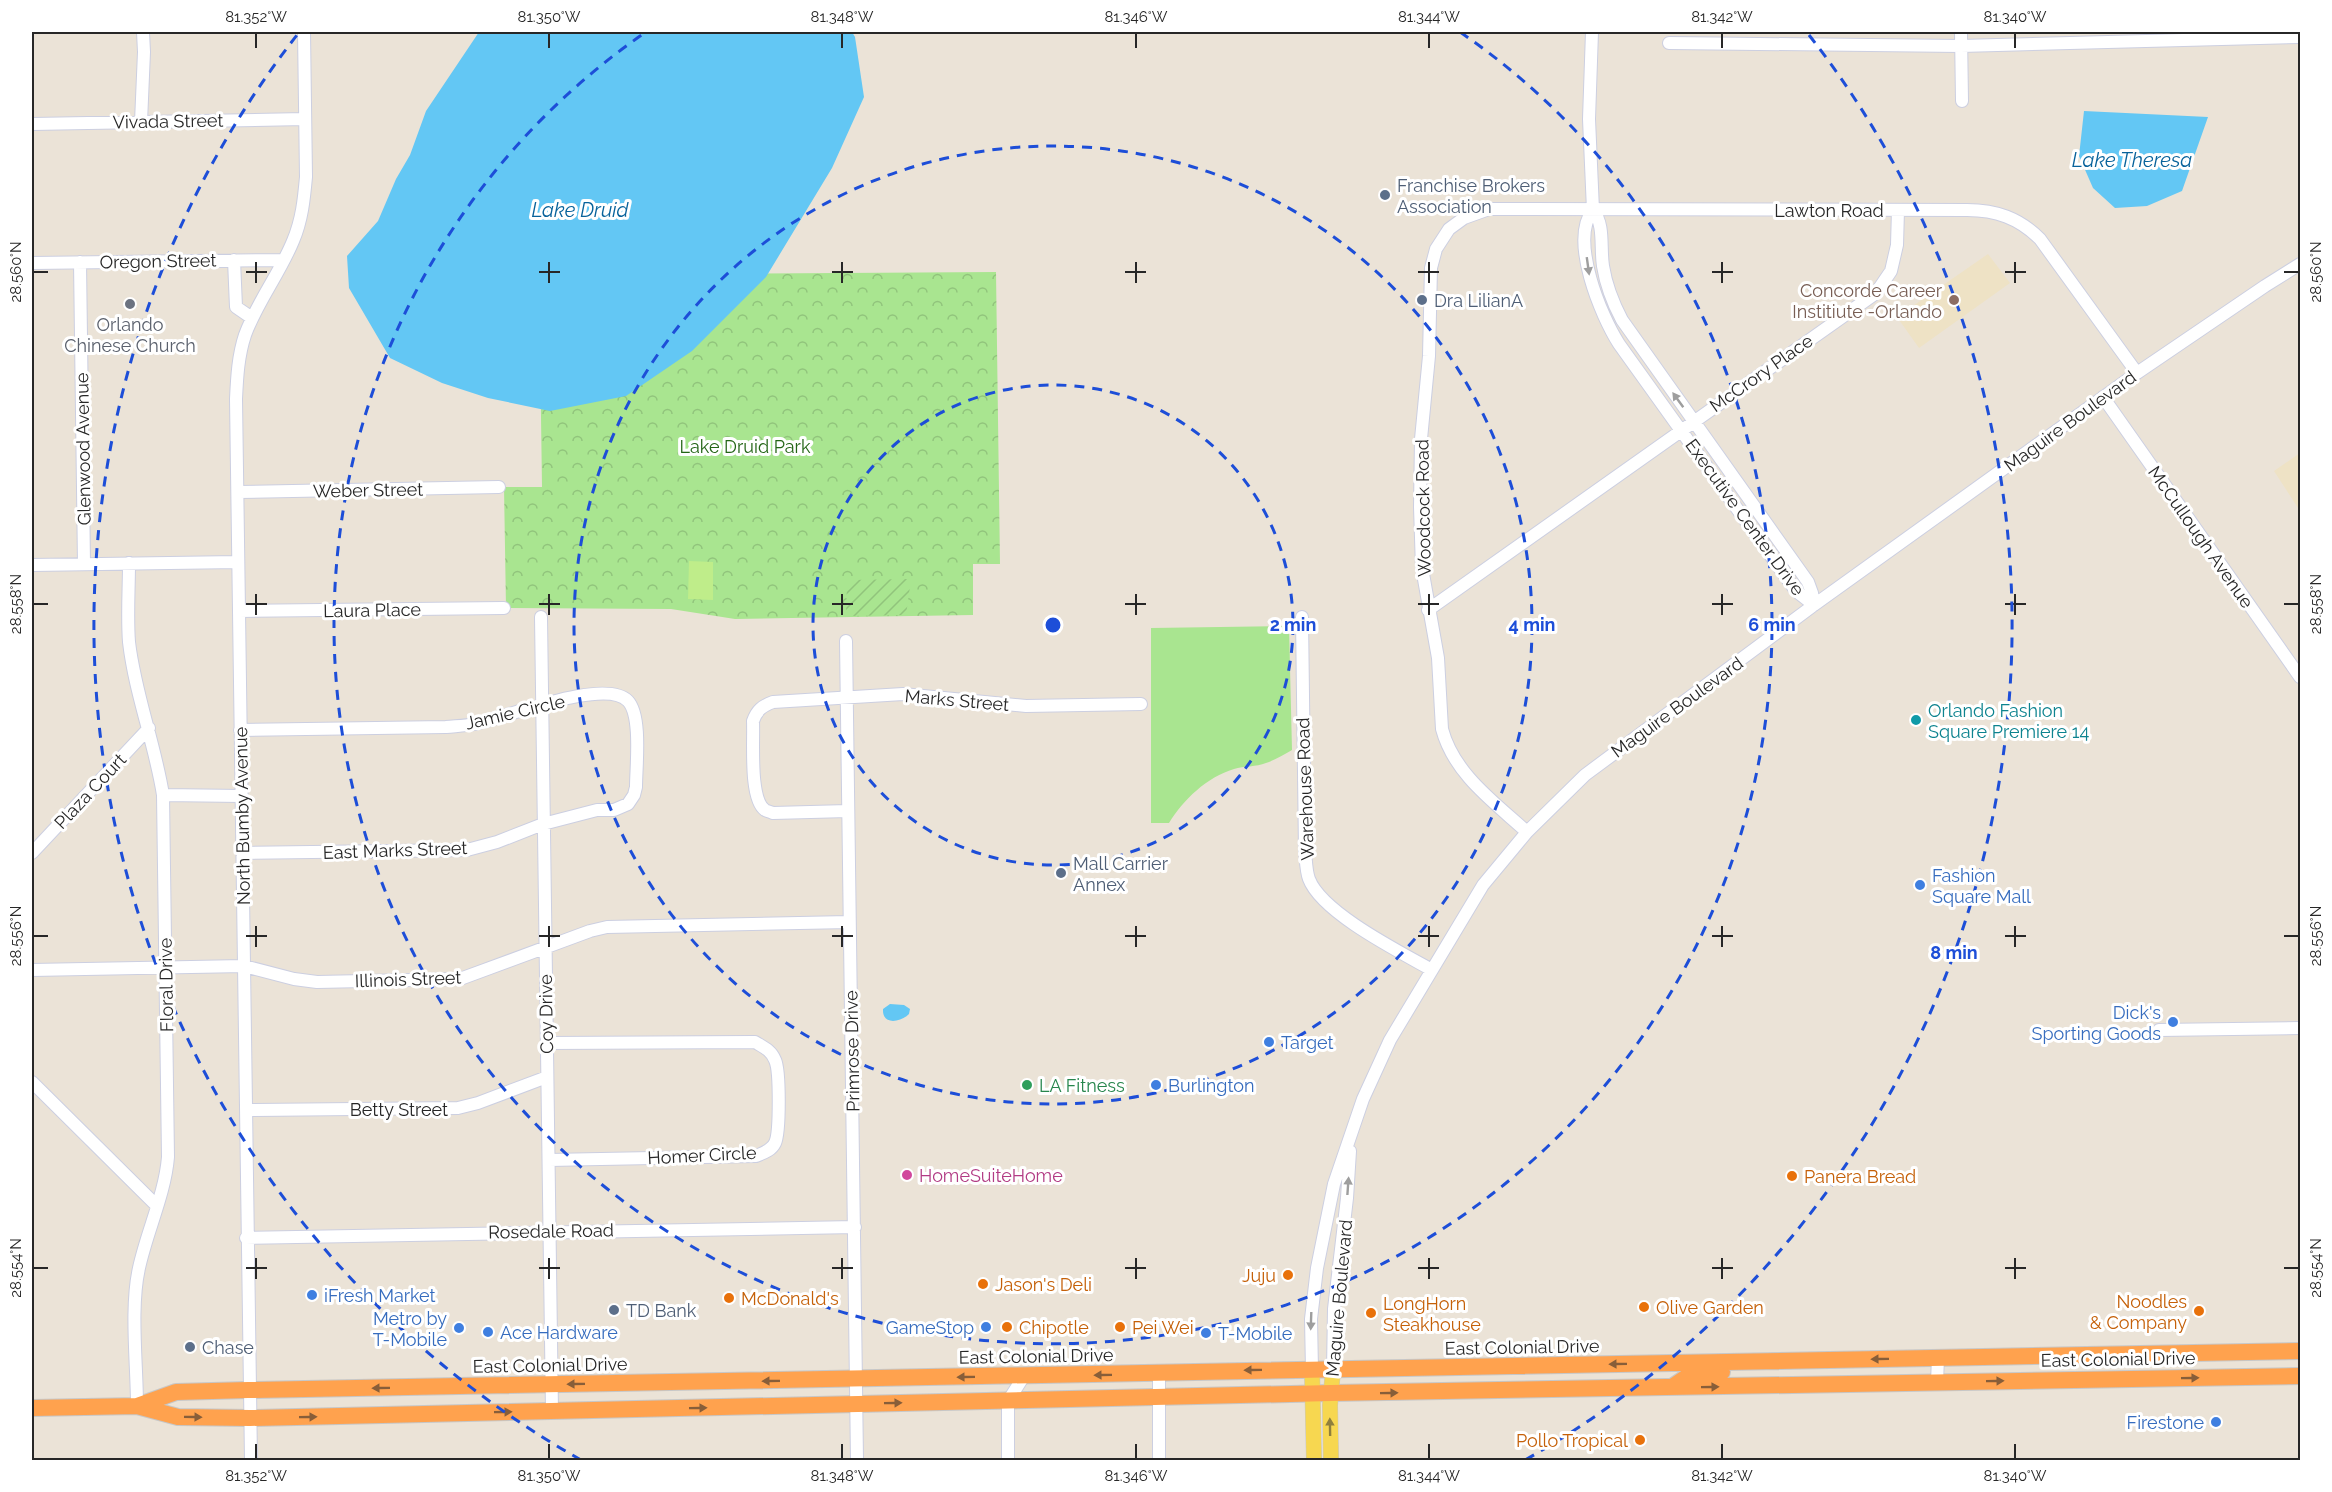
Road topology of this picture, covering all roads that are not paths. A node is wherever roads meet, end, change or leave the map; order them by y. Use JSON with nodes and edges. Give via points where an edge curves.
{"nodes":[{"id":1,"x":143,"y":32,"type":"edge"},
{"id":2,"x":304,"y":32,"type":"edge"},
{"id":3,"x":1592,"y":32,"type":"edge"},
{"id":4,"x":1961,"y":32,"type":"edge"},
{"id":5,"x":2301,"y":37,"type":"edge"},
{"id":6,"x":1669,"y":43,"type":"dead end"},
{"id":7,"x":1961,"y":46,"type":"junction"},
{"id":8,"x":1962,"y":101,"type":"dead end"},
{"id":9,"x":305,"y":119,"type":"junction"},
{"id":10,"x":141,"y":122,"type":"junction"},
{"id":11,"x":32,"y":124,"type":"edge"},
{"id":12,"x":1593,"y":210,"type":"junction"},
{"id":13,"x":1898,"y":210,"type":"junction"},
{"id":14,"x":1449,"y":229,"type":"joint"},
{"id":15,"x":234,"y":260,"type":"junction"},
{"id":16,"x":284,"y":260,"type":"junction"},
{"id":17,"x":80,"y":262,"type":"junction"},
{"id":18,"x":32,"y":263,"type":"edge"},
{"id":19,"x":2301,"y":264,"type":"edge"},
{"id":20,"x":252,"y":318,"type":"junction"},
{"id":21,"x":2137,"y":373,"type":"junction"},
{"id":22,"x":2103,"y":397,"type":"junction"},
{"id":23,"x":1693,"y":422,"type":"junction"},
{"id":24,"x":1681,"y":430,"type":"junction"},
{"id":25,"x":499,"y":487,"type":"dead end"},
{"id":26,"x":238,"y":492,"type":"junction"},
{"id":27,"x":238,"y":562,"type":"junction"},
{"id":28,"x":129,"y":563,"type":"junction"},
{"id":29,"x":32,"y":564,"type":"edge"},
{"id":30,"x":84,"y":564,"type":"junction"},
{"id":31,"x":1814,"y":604,"type":"junction"},
{"id":32,"x":504,"y":608,"type":"dead end"},
{"id":33,"x":1428,"y":610,"type":"junction"},
{"id":34,"x":239,"y":611,"type":"junction"},
{"id":35,"x":541,"y":617,"type":"dead end"},
{"id":36,"x":1302,"y":617,"type":"dead end"},
{"id":37,"x":846,"y":641,"type":"dead end"},
{"id":38,"x":2301,"y":677,"type":"edge"},
{"id":39,"x":847,"y":697,"type":"junction"},
{"id":40,"x":542,"y":704,"type":"junction"},
{"id":41,"x":1141,"y":704,"type":"dead end"},
{"id":42,"x":149,"y":728,"type":"junction"},
{"id":43,"x":240,"y":730,"type":"junction"},
{"id":44,"x":636,"y":787,"type":"joint"},
{"id":45,"x":163,"y":795,"type":"junction"},
{"id":46,"x":242,"y":796,"type":"junction"},
{"id":47,"x":848,"y":811,"type":"junction"},
{"id":48,"x":543,"y":824,"type":"junction"},
{"id":49,"x":1527,"y":832,"type":"junction"},
{"id":50,"x":32,"y":853,"type":"edge"},
{"id":51,"x":242,"y":854,"type":"junction"},
{"id":52,"x":849,"y":922,"type":"junction"},
{"id":53,"x":544,"y":949,"type":"junction"},
{"id":54,"x":244,"y":966,"type":"junction"},
{"id":55,"x":166,"y":968,"type":"junction"},
{"id":56,"x":32,"y":970,"type":"edge"},
{"id":57,"x":1432,"y":970,"type":"junction"},
{"id":58,"x":2301,"y":1028,"type":"edge"},
{"id":59,"x":2159,"y":1030,"type":"dead end"},
{"id":60,"x":546,"y":1043,"type":"junction"},
{"id":61,"x":547,"y":1077,"type":"junction"},
{"id":62,"x":32,"y":1082,"type":"edge"},
{"id":63,"x":246,"y":1110,"type":"junction"},
{"id":64,"x":1351,"y":1135,"type":"junction"},
{"id":65,"x":549,"y":1160,"type":"junction"},
{"id":66,"x":156,"y":1205,"type":"junction"},
{"id":67,"x":855,"y":1227,"type":"junction"},
{"id":68,"x":550,"y":1231,"type":"junction"},
{"id":69,"x":246,"y":1238,"type":"junction"},
{"id":70,"x":2301,"y":1352,"type":"edge"},
{"id":71,"x":1938,"y":1358,"type":"junction"},
{"id":72,"x":1761,"y":1361,"type":"junction"},
{"id":73,"x":1677,"y":1363,"type":"junction"},
{"id":74,"x":1312,"y":1370,"type":"junction"},
{"id":75,"x":1333,"y":1370,"type":"junction"},
{"id":76,"x":1159,"y":1374,"type":"junction"},
{"id":77,"x":1024,"y":1376,"type":"junction"},
{"id":78,"x":2301,"y":1376,"type":"edge"},
{"id":79,"x":856,"y":1379,"type":"junction"},
{"id":80,"x":1937,"y":1382,"type":"junction"},
{"id":81,"x":552,"y":1385,"type":"junction"},
{"id":82,"x":1672,"y":1388,"type":"junction"},
{"id":83,"x":248,"y":1390,"type":"junction"},
{"id":84,"x":1515,"y":1390,"type":"junction"},
{"id":85,"x":1331,"y":1393,"type":"junction"},
{"id":86,"x":1312,"y":1394,"type":"junction"},
{"id":87,"x":1159,"y":1397,"type":"junction"},
{"id":88,"x":1008,"y":1401,"type":"junction"},
{"id":89,"x":857,"y":1404,"type":"junction"},
{"id":90,"x":137,"y":1406,"type":"junction"},
{"id":91,"x":32,"y":1408,"type":"edge"},
{"id":92,"x":552,"y":1411,"type":"junction"},
{"id":93,"x":250,"y":1418,"type":"junction"},
{"id":94,"x":251,"y":1461,"type":"edge"},
{"id":95,"x":857,"y":1461,"type":"edge"},
{"id":96,"x":1008,"y":1461,"type":"edge"},
{"id":97,"x":1159,"y":1461,"type":"edge"},
{"id":98,"x":1314,"y":1461,"type":"edge"},
{"id":99,"x":1331,"y":1461,"type":"edge"}],
"edges":[{"from":1,"to":10,"type":"street"},
{"from":2,"to":9,"type":"street","name":"North Bumby Avenue"},
{"from":3,"to":12,"type":"street","name":"Executive Center Drive","via":[[1589,119]]},
{"from":4,"to":7,"type":"street"},
{"from":5,"to":7,"type":"street"},
{"from":6,"to":7,"type":"street"},
{"from":7,"to":8,"type":"street"},
{"from":9,"to":10,"type":"street","name":"Vivada Street"},
{"from":9,"to":16,"type":"street","name":"North Bumby Avenue","via":[[304,200]]},
{"from":10,"to":11,"type":"street","name":"Vivada Street"},
{"from":12,"to":13,"type":"street","name":"Lawton Road"},
{"from":12,"to":14,"type":"street","name":"Lawton Road","via":[[1489,209],[1464,218]]},
{"from":23,"to":12,"type":"street","name":"Executive Center Drive","one_way":true,"via":[[1629,332],[1616,307],[1603,265],[1600,222]]},
{"from":12,"to":24,"type":"street","name":"Executive Center Drive","one_way":true,"via":[[1586,222],[1586,248],[1600,310],[1619,344]]},
{"from":13,"to":21,"type":"street","name":"Lawton Road","via":[[1986,211],[2022,224],[2046,245]]},
{"from":13,"to":23,"type":"street","name":"McCrory Place","via":[[1891,271],[1876,293]]},
{"from":14,"to":33,"type":"street","name":"Woodcock Road","via":[[1436,249],[1430,275],[1420,507]]},
{"from":15,"to":16,"type":"street","name":"Oregon Street"},
{"from":15,"to":17,"type":"street","name":"Oregon Street"},
{"from":15,"to":20,"type":"street","via":[[236,307]]},
{"from":16,"to":20,"type":"street","name":"North Bumby Avenue"},
{"from":17,"to":18,"type":"street","name":"Oregon Street"},
{"from":17,"to":30,"type":"street","name":"Glenwood Avenue"},
{"from":19,"to":21,"type":"street","name":"Maguire Boulevard"},
{"from":20,"to":26,"type":"street","name":"North Bumby Avenue","via":[[237,371]]},
{"from":21,"to":22,"type":"street","name":"Maguire Boulevard"},
{"from":22,"to":31,"type":"street","name":"Maguire Boulevard"},
{"from":22,"to":38,"type":"street","name":"McCullough Avenue"},
{"from":23,"to":24,"type":"street","name":"McCrory Place"},
{"from":23,"to":31,"type":"street","name":"Executive Center Drive","via":[[1808,582]]},
{"from":24,"to":31,"type":"street","name":"Executive Center Drive","via":[[1796,591]]},
{"from":24,"to":33,"type":"street","name":"McCrory Place"},
{"from":25,"to":26,"type":"street","name":"Weber Street"},
{"from":26,"to":27,"type":"street","name":"North Bumby Avenue"},
{"from":27,"to":28,"type":"street"},
{"from":27,"to":34,"type":"street","name":"North Bumby Avenue"},
{"from":28,"to":30,"type":"street"},
{"from":28,"to":42,"type":"street","name":"Floral Drive","via":[[129,641]]},
{"from":29,"to":30,"type":"street"},
{"from":31,"to":49,"type":"street","name":"Maguire Boulevard","via":[[1585,775]]},
{"from":32,"to":34,"type":"street","name":"Laura Place"},
{"from":33,"to":49,"type":"street","name":"Woodcock Road","via":[[1438,658],[1445,740],[1456,762],[1473,782]]},
{"from":34,"to":43,"type":"street","name":"North Bumby Avenue"},
{"from":35,"to":40,"type":"street","name":"Coy Drive"},
{"from":36,"to":57,"type":"street","name":"Warehouse Road","via":[[1305,851],[1309,880],[1323,900],[1346,919]]},
{"from":37,"to":39,"type":"street","name":"Primrose Drive"},
{"from":39,"to":41,"type":"street","name":"Marks Street","via":[[903,694],[1026,706]]},
{"from":39,"to":47,"type":"street","name":"Primrose Drive"},
{"from":39,"to":47,"type":"street","name":"Marks Street","via":[[773,702],[764,705],[753,722],[755,788],[764,809],[773,813]]},
{"from":40,"to":43,"type":"street","name":"Jamie Circle","via":[[474,724],[446,727]]},
{"from":40,"to":44,"type":"street","name":"Jamie Circle","via":[[604,693],[619,695],[629,702],[636,725]]},
{"from":40,"to":48,"type":"street","name":"Coy Drive"},
{"from":42,"to":45,"type":"street","name":"Floral Drive"},
{"from":42,"to":50,"type":"street","name":"Plaza Court"},
{"from":43,"to":46,"type":"street","name":"North Bumby Avenue"},
{"from":44,"to":48,"type":"street","name":"East Marks Street","via":[[628,804],[614,810],[597,810]]},
{"from":45,"to":46,"type":"street"},
{"from":45,"to":55,"type":"street","name":"Floral Drive"},
{"from":46,"to":51,"type":"street","name":"North Bumby Avenue"},
{"from":47,"to":52,"type":"street","name":"Primrose Drive"},
{"from":48,"to":51,"type":"street","name":"East Marks Street","via":[[467,850]]},
{"from":48,"to":53,"type":"street","name":"Coy Drive"},
{"from":49,"to":57,"type":"street","name":"Maguire Boulevard","via":[[1483,885]]},
{"from":51,"to":54,"type":"street","name":"North Bumby Avenue"},
{"from":52,"to":53,"type":"street","name":"Illinois Street","via":[[607,927]]},
{"from":52,"to":67,"type":"street","name":"Primrose Drive"},
{"from":53,"to":54,"type":"street","name":"Illinois Street","via":[[460,979],[317,982]]},
{"from":53,"to":60,"type":"street","name":"Coy Drive"},
{"from":54,"to":55,"type":"street","name":"Illinois Street"},
{"from":54,"to":63,"type":"street","name":"North Bumby Avenue"},
{"from":55,"to":56,"type":"street","name":"Illinois Street"},
{"from":55,"to":66,"type":"street","name":"Floral Drive","via":[[168,1157]]},
{"from":57,"to":64,"type":"street","name":"Maguire Boulevard","via":[[1390,1040]]},
{"from":58,"to":59,"type":"street"},
{"from":60,"to":61,"type":"street","name":"Coy Drive"},
{"from":60,"to":65,"type":"street","name":"Homer Circle","via":[[755,1042],[768,1050],[779,1072],[775,1143],[756,1156]]},
{"from":61,"to":63,"type":"street","name":"Betty Street","via":[[458,1108]]},
{"from":61,"to":65,"type":"street","name":"Coy Drive"},
{"from":62,"to":66,"type":"street"},
{"from":63,"to":69,"type":"street","name":"North Bumby Avenue"},
{"from":64,"to":74,"type":"street","name":"Maguire Boulevard","one_way":true,"via":[[1334,1184],[1317,1268],[1311,1319]]},
{"from":75,"to":64,"type":"street","name":"Maguire Boulevard","one_way":true},
{"from":65,"to":68,"type":"street","name":"Coy Drive"},
{"from":66,"to":90,"type":"street","name":"Floral Drive","via":[[138,1270]]},
{"from":67,"to":68,"type":"street","name":"Rosedale Road"},
{"from":67,"to":79,"type":"street","name":"Primrose Drive"},
{"from":68,"to":69,"type":"street","name":"Rosedale Road"},
{"from":68,"to":81,"type":"street","name":"Coy Drive"},
{"from":69,"to":83,"type":"street","name":"North Bumby Avenue"},
{"from":70,"to":71,"type":"highway","name":"East Colonial Drive"},
{"from":71,"to":72,"type":"highway","name":"East Colonial Drive","one_way":true},
{"from":71,"to":80,"type":"street"},
{"from":72,"to":73,"type":"highway","name":"East Colonial Drive"},
{"from":72,"to":82,"type":"highway","via":[[1746,1371],[1691,1374]]},
{"from":73,"to":75,"type":"highway","name":"East Colonial Drive","one_way":true},
{"from":73,"to":84,"type":"highway","via":[[1656,1378],[1530,1380]]},
{"from":74,"to":75,"type":"highway","name":"East Colonial Drive"},
{"from":74,"to":76,"type":"highway","name":"East Colonial Drive","one_way":true},
{"from":74,"to":86,"type":"main road","name":"Maguire Boulevard"},
{"from":75,"to":85,"type":"main road","name":"Maguire Boulevard"},
{"from":76,"to":77,"type":"highway","name":"East Colonial Drive","one_way":true},
{"from":76,"to":87,"type":"street"},
{"from":77,"to":79,"type":"highway","name":"East Colonial Drive","one_way":true},
{"from":77,"to":88,"type":"street"},
{"from":80,"to":78,"type":"highway","name":"East Colonial Drive","one_way":true},
{"from":79,"to":81,"type":"highway","name":"East Colonial Drive","one_way":true},
{"from":79,"to":89,"type":"street","name":"Primrose Drive"},
{"from":82,"to":80,"type":"highway","name":"East Colonial Drive","one_way":true},
{"from":81,"to":83,"type":"highway","name":"East Colonial Drive","one_way":true},
{"from":81,"to":92,"type":"street","name":"Coy Drive"},
{"from":82,"to":84,"type":"highway","name":"East Colonial Drive"},
{"from":83,"to":90,"type":"highway","name":"East Colonial Drive","via":[[176,1392]]},
{"from":83,"to":93,"type":"street","name":"North Bumby Avenue"},
{"from":85,"to":84,"type":"highway","name":"East Colonial Drive","one_way":true},
{"from":85,"to":86,"type":"highway","name":"East Colonial Drive"},
{"from":99,"to":85,"type":"main road","name":"Maguire Boulevard","one_way":true},
{"from":86,"to":87,"type":"highway","name":"East Colonial Drive"},
{"from":86,"to":98,"type":"main road","name":"Maguire Boulevard"},
{"from":87,"to":88,"type":"highway","name":"East Colonial Drive"},
{"from":87,"to":97,"type":"street"},
{"from":89,"to":88,"type":"highway","name":"East Colonial Drive","one_way":true},
{"from":88,"to":96,"type":"street"},
{"from":92,"to":89,"type":"highway","name":"East Colonial Drive","one_way":true},
{"from":89,"to":95,"type":"street","name":"Primrose Drive"},
{"from":90,"to":91,"type":"highway","name":"East Colonial Drive"},
{"from":90,"to":93,"type":"highway","name":"East Colonial Drive","one_way":true,"via":[[177,1417]]},
{"from":93,"to":92,"type":"highway","name":"East Colonial Drive","one_way":true},
{"from":93,"to":94,"type":"street","name":"North Bumby Avenue"}]}
